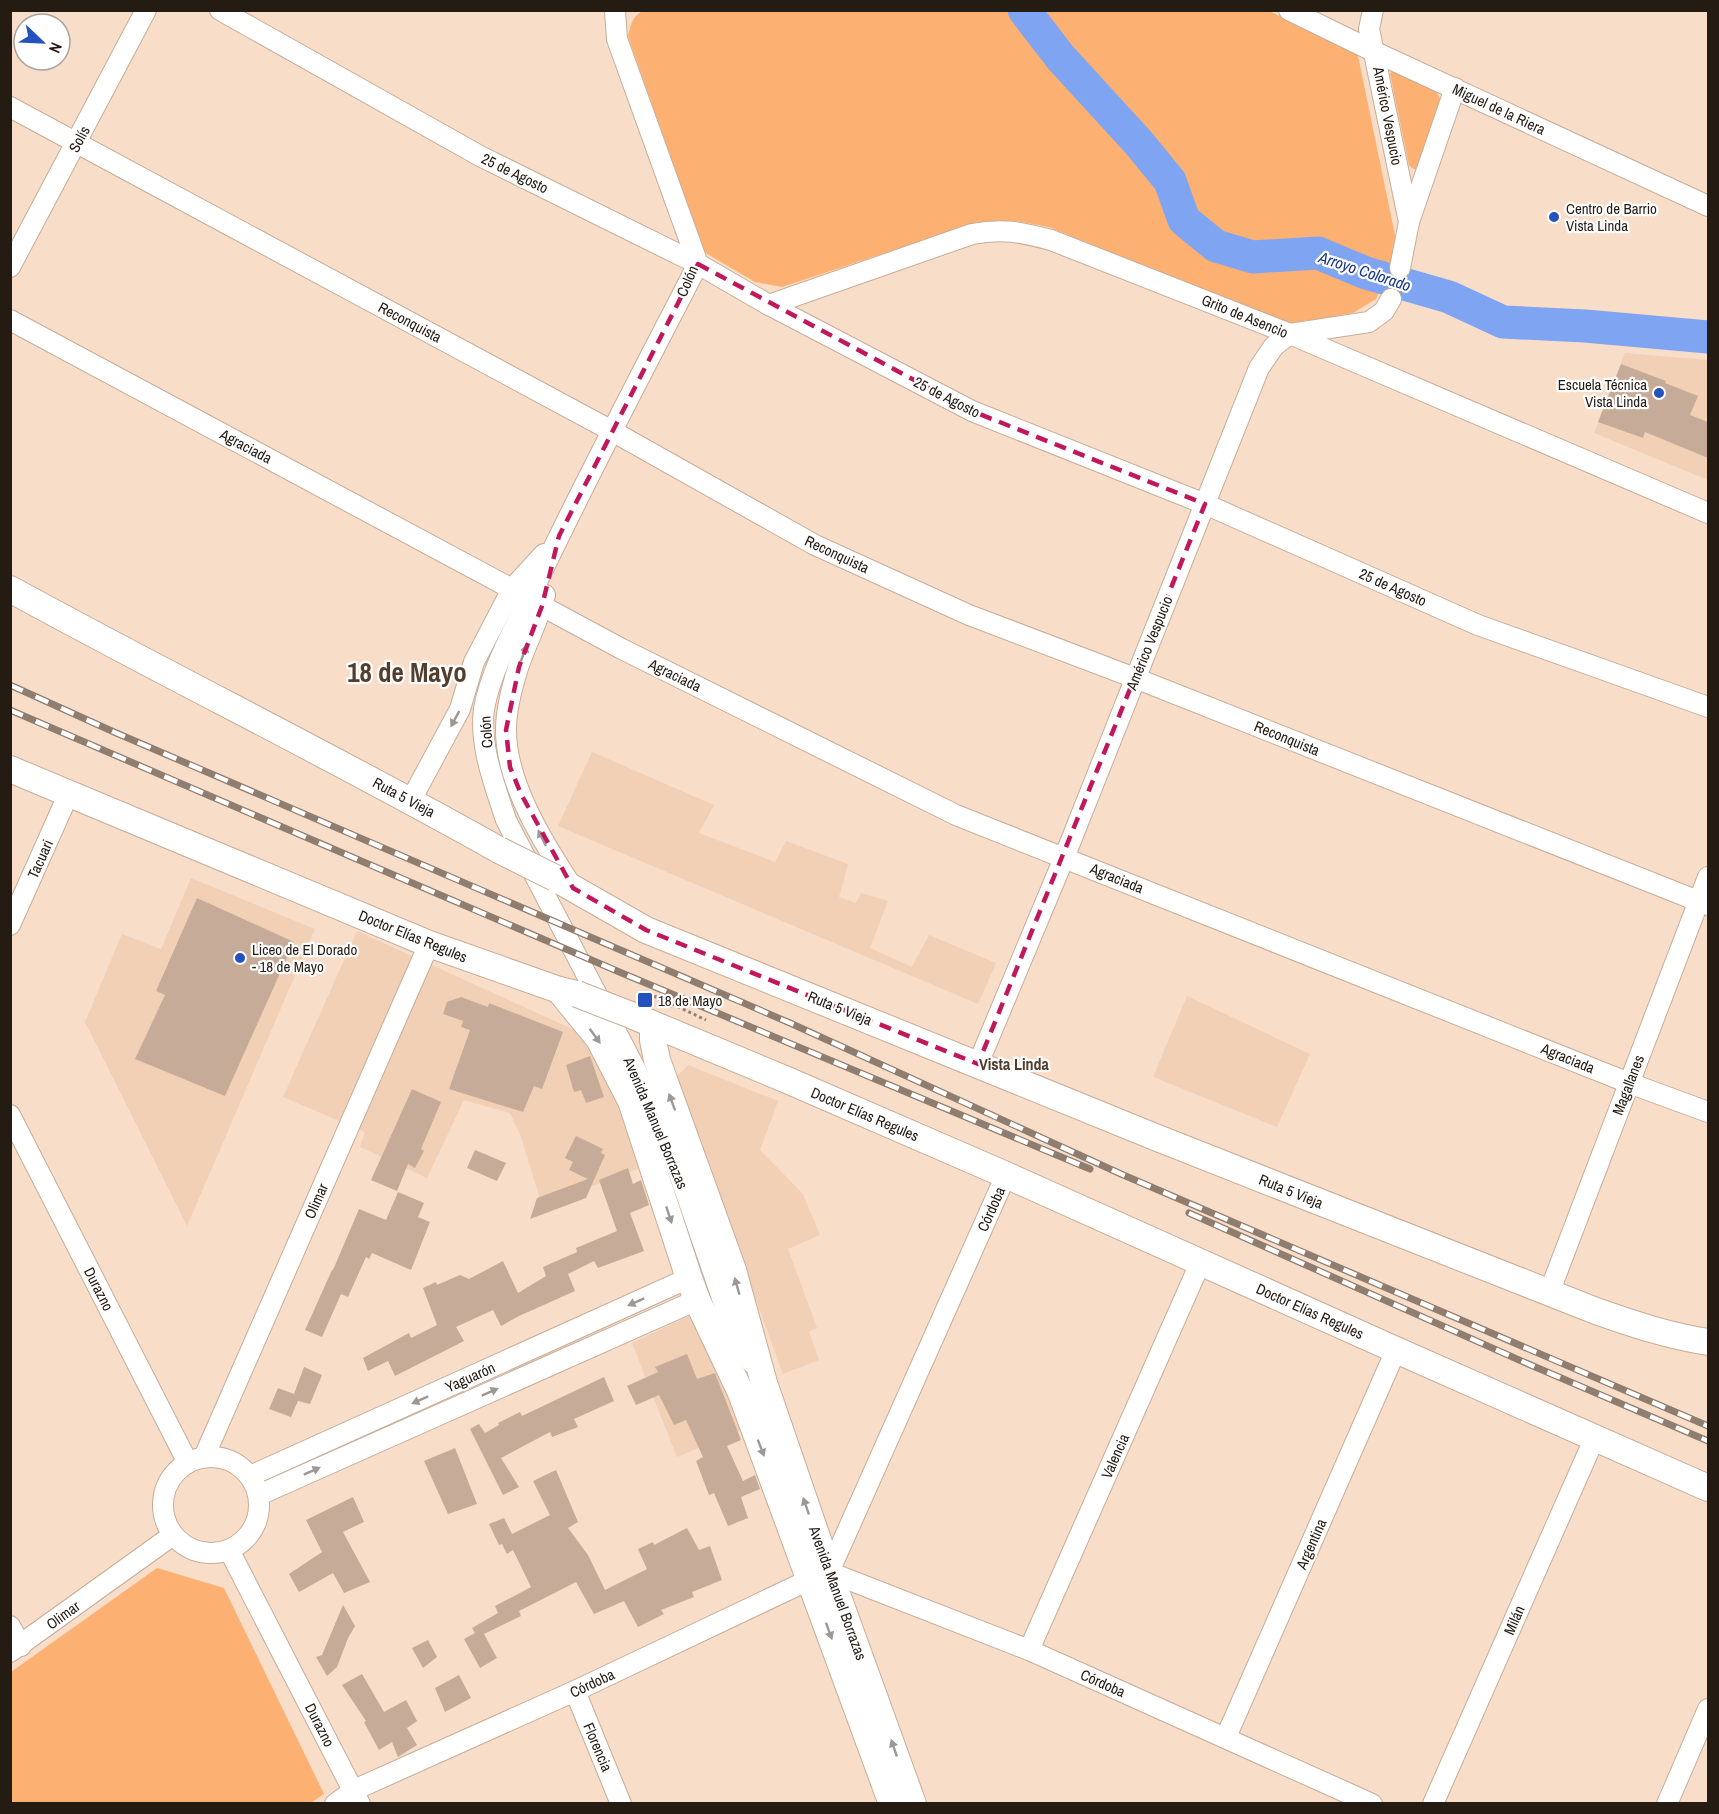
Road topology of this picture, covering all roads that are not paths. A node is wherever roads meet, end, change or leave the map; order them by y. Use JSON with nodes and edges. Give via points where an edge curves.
{"nodes":[{"id":1,"x":146,"y":10,"type":"edge"},
{"id":2,"x":220,"y":10,"type":"edge"},
{"id":3,"x":1289,"y":10,"type":"edge"},
{"id":4,"x":1373,"y":10,"type":"edge"},
{"id":5,"x":615,"y":11,"type":"edge"},
{"id":6,"x":1375,"y":52,"type":"junction"},
{"id":7,"x":1455,"y":88,"type":"junction"},
{"id":8,"x":10,"y":107,"type":"edge"},
{"id":9,"x":77,"y":143,"type":"junction"},
{"id":10,"x":1708,"y":206,"type":"edge"},
{"id":11,"x":1409,"y":222,"type":"junction"},
{"id":12,"x":698,"y":264,"type":"junction"},
{"id":13,"x":10,"y":267,"type":"edge"},
{"id":14,"x":1400,"y":268,"type":"dead end"},
{"id":15,"x":1391,"y":299,"type":"dead end"},
{"id":16,"x":769,"y":305,"type":"junction"},
{"id":17,"x":10,"y":320,"type":"edge"},
{"id":18,"x":1290,"y":334,"type":"junction"},
{"id":19,"x":612,"y":431,"type":"junction"},
{"id":20,"x":1205,"y":504,"type":"junction"},
{"id":21,"x":1708,"y":513,"type":"edge"},
{"id":22,"x":559,"y":536,"type":"junction"},
{"id":23,"x":10,"y":589,"type":"edge"},
{"id":24,"x":512,"y":590,"type":"junction"},
{"id":25,"x":542,"y":606,"type":"junction"},
{"id":26,"x":1135,"y":678,"type":"junction"},
{"id":27,"x":1708,"y":707,"type":"edge"},
{"id":28,"x":10,"y":769,"type":"edge"},
{"id":29,"x":69,"y":794,"type":"junction"},
{"id":30,"x":411,"y":801,"type":"junction"},
{"id":31,"x":1064,"y":858,"type":"junction"},
{"id":32,"x":1708,"y":877,"type":"edge"},
{"id":33,"x":564,"y":883,"type":"junction"},
{"id":34,"x":1704,"y":903,"type":"edge"},
{"id":35,"x":10,"y":925,"type":"edge"},
{"id":36,"x":561,"y":929,"type":"joint"},
{"id":37,"x":429,"y":944,"type":"junction"},
{"id":38,"x":568,"y":992,"type":"junction"},
{"id":39,"x":642,"y":1020,"type":"junction"},
{"id":40,"x":978,"y":1064,"type":"junction"},
{"id":41,"x":1629,"y":1083,"type":"junction"},
{"id":42,"x":1708,"y":1112,"type":"edge"},
{"id":43,"x":10,"y":1115,"type":"edge"},
{"id":44,"x":1006,"y":1175,"type":"junction"},
{"id":45,"x":1201,"y":1261,"type":"junction"},
{"id":46,"x":693,"y":1289,"type":"junction"},
{"id":47,"x":1549,"y":1293,"type":"junction"},
{"id":48,"x":732,"y":1327,"type":"junction"},
{"id":49,"x":1708,"y":1342,"type":"edge"},
{"id":50,"x":1396,"y":1350,"type":"junction"},
{"id":51,"x":764,"y":1383,"type":"junction"},
{"id":52,"x":741,"y":1393,"type":"junction"},
{"id":53,"x":1595,"y":1437,"type":"junction"},
{"id":54,"x":196,"y":1460,"type":"junction"},
{"id":55,"x":250,"y":1476,"type":"junction"},
{"id":56,"x":1708,"y":1488,"type":"edge"},
{"id":57,"x":259,"y":1495,"type":"junction"},
{"id":58,"x":173,"y":1535,"type":"junction"},
{"id":59,"x":229,"y":1550,"type":"junction"},
{"id":60,"x":820,"y":1576,"type":"junction"},
{"id":61,"x":10,"y":1626,"type":"edge"},
{"id":62,"x":16,"y":1649,"type":"edge"},
{"id":63,"x":1029,"y":1650,"type":"junction"},
{"id":64,"x":575,"y":1691,"type":"junction"},
{"id":65,"x":1708,"y":1709,"type":"edge"},
{"id":66,"x":1226,"y":1737,"type":"junction"},
{"id":67,"x":357,"y":1797,"type":"edge"},
{"id":68,"x":335,"y":1803,"type":"edge"},
{"id":69,"x":621,"y":1803,"type":"edge"},
{"id":70,"x":892,"y":1803,"type":"edge"},
{"id":71,"x":913,"y":1803,"type":"edge"},
{"id":72,"x":1372,"y":1803,"type":"edge"},
{"id":73,"x":1433,"y":1803,"type":"edge"},
{"id":74,"x":1667,"y":1803,"type":"edge"}],
"edges":[{"from":1,"to":9,"type":"street","name":"Solís"},
{"from":2,"to":12,"type":"street","name":"25 de Agosto","via":[[480,156]]},
{"from":3,"to":6,"type":"street","name":"Miguel de la Riera"},
{"from":4,"to":6,"type":"street","name":"Américo Vespucio","via":[[1370,29]]},
{"from":5,"to":12,"type":"street","name":"Colón","via":[[617,39]]},
{"from":6,"to":7,"type":"street","name":"Miguel de la Riera"},
{"from":6,"to":11,"type":"street","name":"Américo Vespucio"},
{"from":7,"to":10,"type":"street","name":"Miguel de la Riera"},
{"from":7,"to":11,"type":"street","name":"Américo Vespucio"},
{"from":8,"to":9,"type":"street","name":"Reconquista"},
{"from":9,"to":13,"type":"street","name":"Solís"},
{"from":9,"to":19,"type":"street","name":"Reconquista"},
{"from":11,"to":14,"type":"street","name":"Américo Vespucio"},
{"from":12,"to":16,"type":"street","name":"25 de Agosto"},
{"from":12,"to":19,"type":"street","name":"Colón"},
{"from":15,"to":18,"type":"street","via":[[1384,311],[1369,322]]},
{"from":16,"to":18,"type":"street","name":"Grito de Asencio","via":[[972,234],[1018,231],[1051,240]]},
{"from":16,"to":20,"type":"street","name":"25 de Agosto","via":[[972,411]]},
{"from":17,"to":24,"type":"street","name":"Agraciada"},
{"from":18,"to":20,"type":"street","name":"Américo Vespucio","via":[[1274,346],[1259,368]]},
{"from":18,"to":21,"type":"street","name":"Grito de Asencio"},
{"from":19,"to":22,"type":"street","name":"Colón"},
{"from":19,"to":26,"type":"street","name":"Reconquista","via":[[815,545],[969,615]]},
{"from":20,"to":26,"type":"street","name":"Américo Vespucio"},
{"from":20,"to":27,"type":"street","name":"25 de Agosto","via":[[1478,625]]},
{"from":22,"to":24,"type":"street","name":"Colón"},
{"from":22,"to":25,"type":"street","name":"Colón"},
{"from":22,"to":36,"type":"street","name":"Colón","via":[[494,674],[484,710],[485,743],[506,820]]},
{"from":23,"to":30,"type":"street","name":"Ruta 5 Vieja"},
{"from":24,"to":30,"type":"street","name":"Colón","one_way":true,"via":[[474,662],[460,709]]},
{"from":25,"to":31,"type":"street","name":"Agraciada","via":[[956,815]]},
{"from":33,"to":25,"type":"street","name":"Colón","one_way":true,"via":[[510,767],[506,730],[519,667]]},
{"from":26,"to":31,"type":"street","name":"Américo Vespucio"},
{"from":26,"to":34,"type":"street","name":"Reconquista"},
{"from":28,"to":29,"type":"street","name":"Doctor Elías Regules"},
{"from":29,"to":35,"type":"street","name":"Tacuari"},
{"from":29,"to":37,"type":"street","name":"Doctor Elías Regules"},
{"from":30,"to":33,"type":"street","name":"Ruta 5 Vieja","bridge":true},
{"from":31,"to":40,"type":"street","name":"Américo Vespucio"},
{"from":31,"to":41,"type":"street","name":"Agraciada"},
{"from":32,"to":34,"type":"street","name":"Magallanes"},
{"from":33,"to":40,"type":"street","name":"Ruta 5 Vieja","via":[[646,930]]},
{"from":34,"to":41,"type":"street","name":"Magallanes"},
{"from":36,"to":48,"type":"street","name":"Avenida Manuel Borrazas","via":[[636,1070],[671,1150]]},
{"from":37,"to":38,"type":"street","name":"Doctor Elías Regules"},
{"from":37,"to":54,"type":"street","name":"Olimar"},
{"from":38,"to":39,"type":"street","name":"Doctor Elías Regules","bridge":true},
{"from":38,"to":46,"type":"street","name":"Avenida Manuel Borrazas","one_way":true,"via":[[599,1039],[631,1101]]},
{"from":39,"to":44,"type":"street","name":"Doctor Elías Regules"},
{"from":51,"to":39,"type":"street","name":"Avenida Manuel Borrazas","one_way":true,"via":[[733,1270],[653,1040]]},
{"from":40,"to":47,"type":"street","name":"Ruta 5 Vieja"},
{"from":41,"to":42,"type":"street","name":"Agraciada"},
{"from":41,"to":47,"type":"street","name":"Magallanes"},
{"from":43,"to":54,"type":"street","name":"Durazno"},
{"from":44,"to":45,"type":"street","name":"Doctor Elías Regules"},
{"from":44,"to":60,"type":"street","name":"Córdoba"},
{"from":45,"to":50,"type":"street","name":"Doctor Elías Regules"},
{"from":45,"to":63,"type":"street","name":"Valencia"},
{"from":46,"to":52,"type":"street","name":"Avenida Manuel Borrazas"},
{"from":46,"to":55,"type":"street","name":"Yaguarón","one_way":true},
{"from":57,"to":46,"type":"street","name":"Yaguarón","one_way":true},
{"from":47,"to":49,"type":"street","name":"Ruta 5 Vieja","via":[[1645,1328]]},
{"from":48,"to":51,"type":"street","name":"Avenida Manuel Borrazas"},
{"from":48,"to":52,"type":"street","name":"Avenida Manuel Borrazas"},
{"from":50,"to":53,"type":"street","name":"Doctor Elías Regules"},
{"from":50,"to":66,"type":"street","name":"Argentina"},
{"from":60,"to":51,"type":"street","name":"Avenida Manuel Borrazas","one_way":true},
{"from":52,"to":60,"type":"street","name":"Avenida Manuel Borrazas","one_way":true},
{"from":53,"to":56,"type":"street","name":"Doctor Elías Regules"},
{"from":53,"to":73,"type":"street","name":"Milán"},
{"from":54,"to":55,"type":"street","via":[[221,1458],[237,1464]]},
{"from":54,"to":58,"type":"street","via":[[175,1473],[167,1487],[163,1504],[165,1520]]},
{"from":55,"to":57,"type":"street"},
{"from":57,"to":59,"type":"street","via":[[258,1517],[248,1537]]},
{"from":58,"to":59,"type":"street","via":[[189,1548],[209,1554]]},
{"from":58,"to":62,"type":"street","name":"Olimar"},
{"from":59,"to":67,"type":"street","name":"Durazno"},
{"from":60,"to":63,"type":"street","name":"Córdoba"},
{"from":60,"to":64,"type":"street","name":"Córdoba"},
{"from":60,"to":70,"type":"street","name":"Avenida Manuel Borrazas","one_way":true},
{"from":71,"to":60,"type":"street","name":"Avenida Manuel Borrazas","one_way":true},
{"from":61,"to":62,"type":"street"},
{"from":63,"to":66,"type":"street","name":"Córdoba"},
{"from":64,"to":67,"type":"street","name":"Córdoba"},
{"from":64,"to":69,"type":"street","name":"Florencia"},
{"from":65,"to":74,"type":"street"},
{"from":66,"to":72,"type":"street","name":"Córdoba"},
{"from":67,"to":68,"type":"street","name":"Córdoba"}]}
